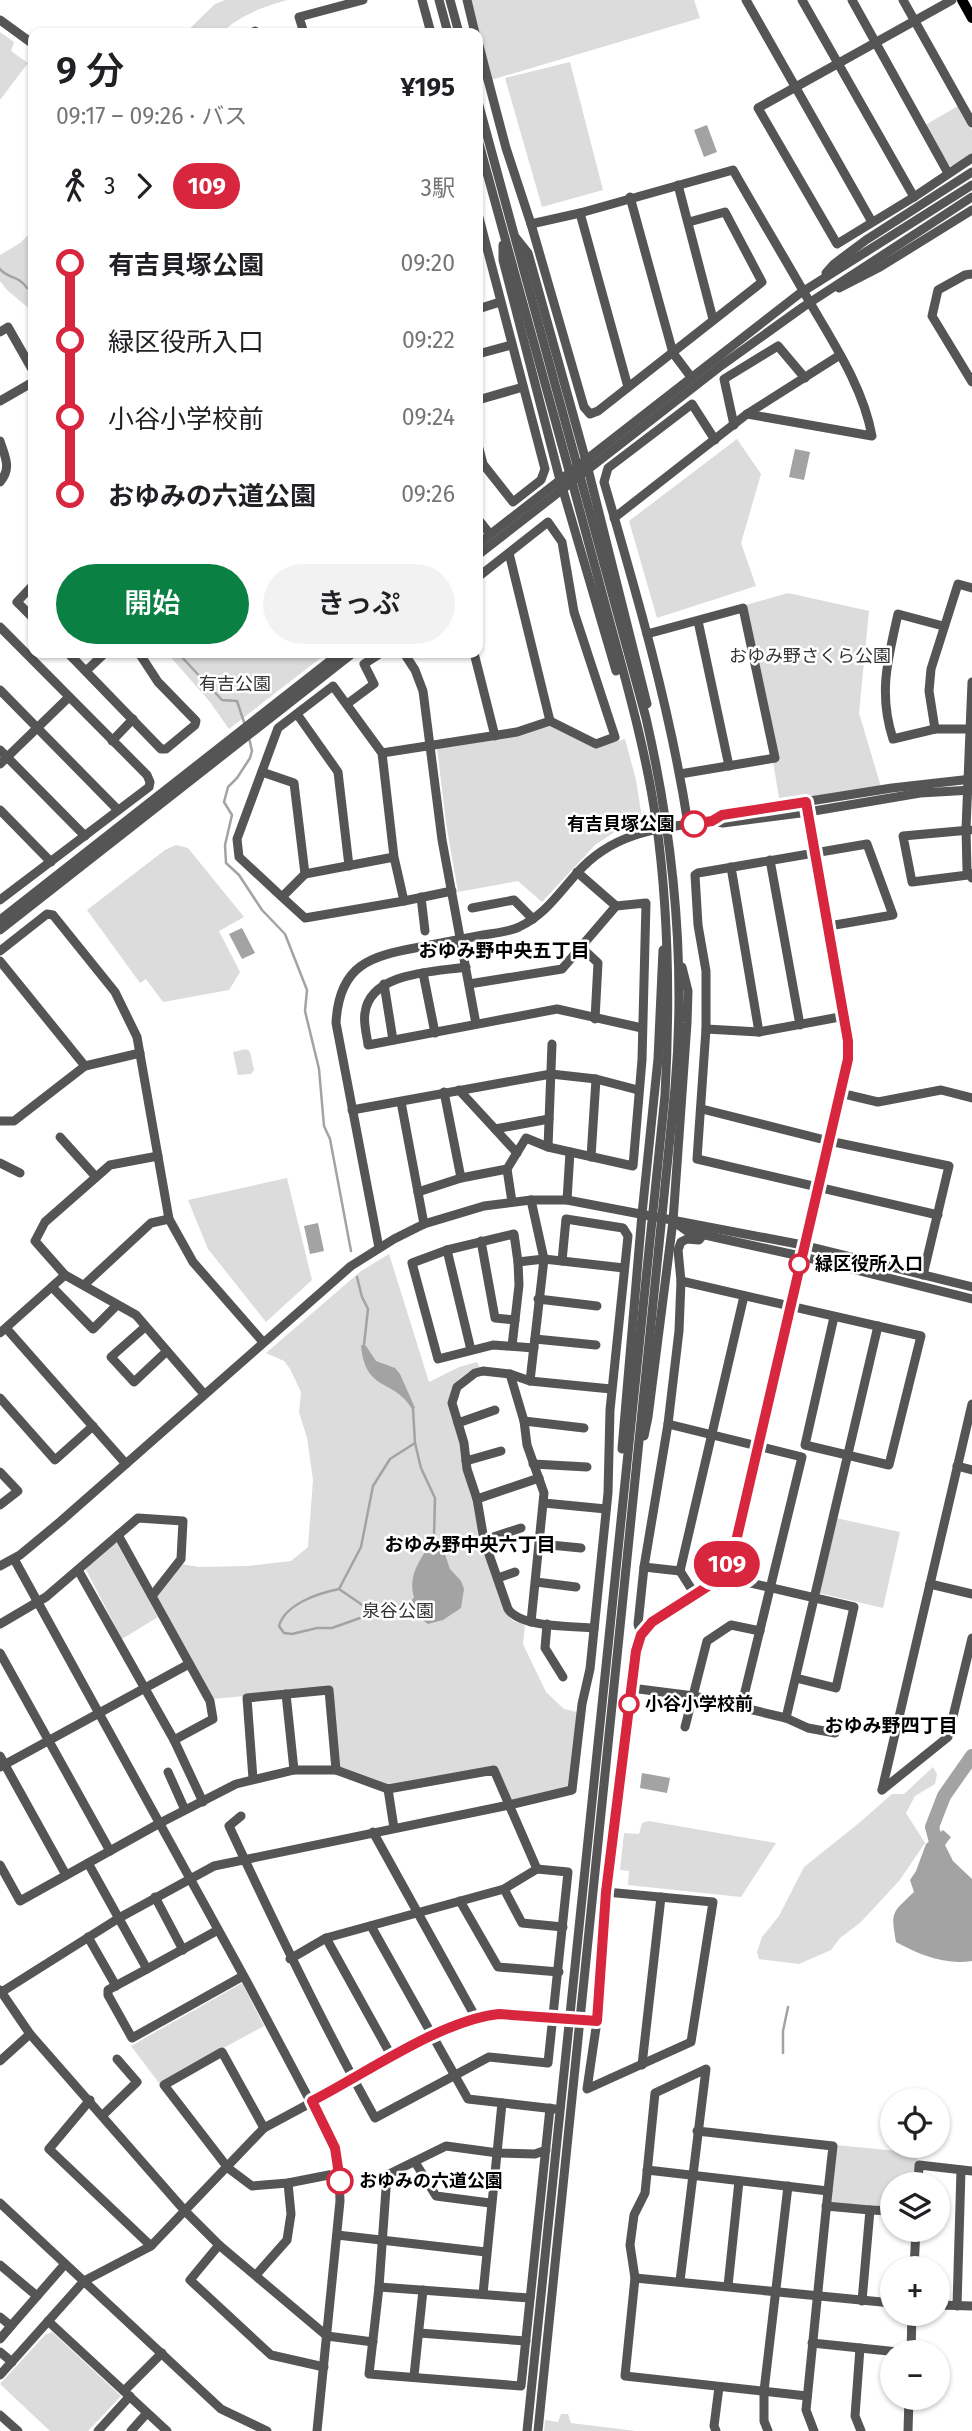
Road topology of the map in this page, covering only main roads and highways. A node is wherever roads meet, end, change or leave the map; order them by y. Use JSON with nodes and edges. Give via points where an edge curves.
{"nodes":[{"id":1,"x":962,"y":0,"type":"edge"},
{"id":2,"x":972,"y":18,"type":"edge"}],
"edges":[{"from":1,"to":2,"type":"main road"}]}
